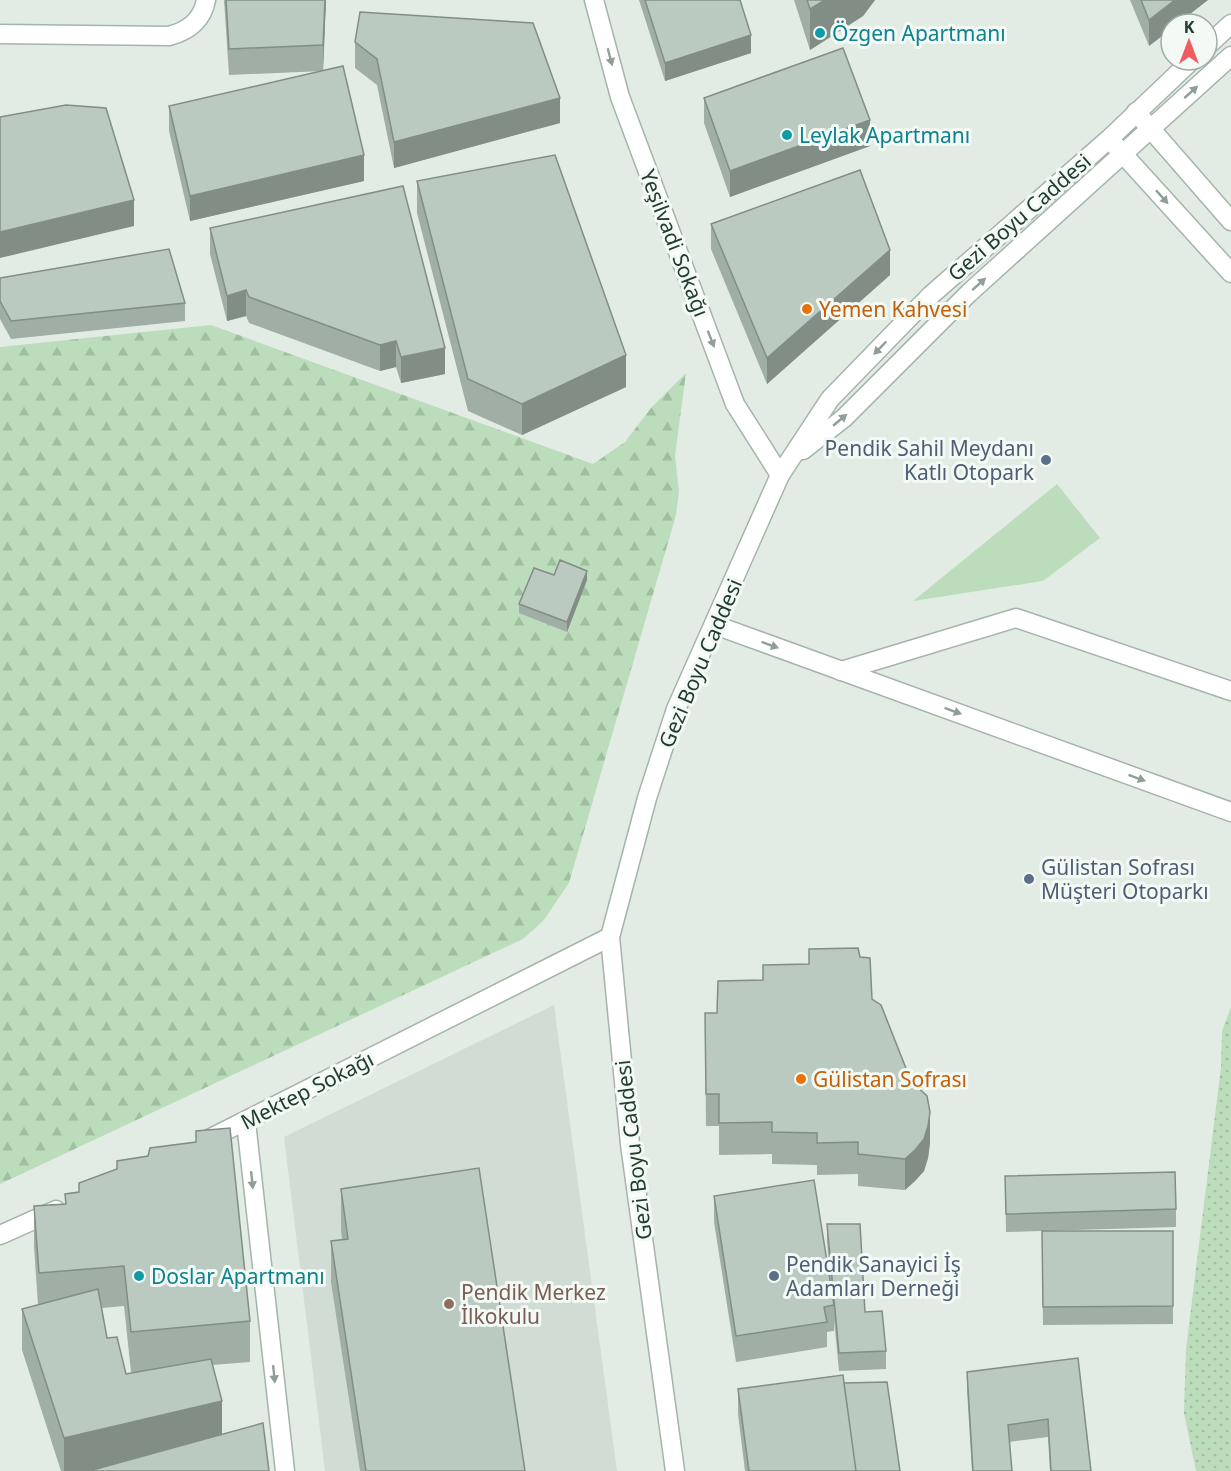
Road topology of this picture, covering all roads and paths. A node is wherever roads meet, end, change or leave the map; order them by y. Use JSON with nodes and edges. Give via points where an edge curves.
{"nodes":[{"id":1,"x":206,"y":0,"type":"edge"},
{"id":2,"x":594,"y":0,"type":"edge"},
{"id":3,"x":1231,"y":24,"type":"edge"},
{"id":4,"x":0,"y":34,"type":"edge"},
{"id":5,"x":1219,"y":35,"type":"edge"},
{"id":6,"x":1231,"y":56,"type":"edge"},
{"id":7,"x":1179,"y":72,"type":"edge"},
{"id":8,"x":1137,"y":112,"type":"junction"},
{"id":9,"x":1151,"y":127,"type":"junction"},
{"id":10,"x":1109,"y":139,"type":"junction"},
{"id":11,"x":1123,"y":154,"type":"junction"},
{"id":12,"x":1231,"y":221,"type":"edge"},
{"id":13,"x":1231,"y":273,"type":"edge"},
{"id":14,"x":794,"y":456,"type":"junction"},
{"id":15,"x":780,"y":475,"type":"junction"},
{"id":16,"x":715,"y":625,"type":"junction"},
{"id":17,"x":841,"y":671,"type":"junction"},
{"id":18,"x":1231,"y":691,"type":"edge"},
{"id":19,"x":1231,"y":812,"type":"edge"},
{"id":20,"x":610,"y":937,"type":"junction"},
{"id":21,"x":246,"y":1122,"type":"junction"},
{"id":22,"x":192,"y":1146,"type":"edge"},
{"id":23,"x":75,"y":1201,"type":"edge"},
{"id":24,"x":0,"y":1235,"type":"edge"},
{"id":25,"x":285,"y":1471,"type":"edge"},
{"id":26,"x":675,"y":1471,"type":"edge"}],
"edges":[{"from":1,"to":4,"type":"street","via":[[199,18],[190,27],[169,36]]},
{"from":2,"to":15,"type":"street","name":"Yeşilvadi Sokağı","one_way":true,"via":[[620,98],[735,404]]},
{"from":3,"to":5,"type":"street"},
{"from":9,"to":6,"type":"street","one_way":true},
{"from":7,"to":8,"type":"street","name":"Gezi Boyu Caddesi"},
{"from":8,"to":9,"type":"street"},
{"from":8,"to":10,"type":"street","name":"Gezi Boyu Caddesi"},
{"from":9,"to":11,"type":"street"},
{"from":9,"to":12,"type":"street"},
{"from":10,"to":11,"type":"street"},
{"from":10,"to":14,"type":"street","name":"Gezi Boyu Caddesi","one_way":true,"via":[[930,296],[830,399]]},
{"from":11,"to":13,"type":"street","one_way":true},
{"from":14,"to":11,"type":"street","one_way":true,"via":[[844,418],[969,293]]},
{"from":14,"to":15,"type":"street","name":"Gezi Boyu Caddesi"},
{"from":15,"to":16,"type":"street","name":"Gezi Boyu Caddesi"},
{"from":16,"to":17,"type":"street","one_way":true},
{"from":16,"to":20,"type":"street","name":"Gezi Boyu Caddesi","via":[[676,709],[647,798]]},
{"from":17,"to":18,"type":"street","via":[[1016,618]]},
{"from":17,"to":19,"type":"street","one_way":true},
{"from":20,"to":21,"type":"street","name":"Mektep Sokağı"},
{"from":20,"to":26,"type":"street","name":"Gezi Boyu Caddesi","via":[[630,1143]]},
{"from":21,"to":22,"type":"street","name":"Mektep Sokağı"},
{"from":21,"to":25,"type":"street","one_way":true},
{"from":23,"to":24,"type":"street"}]}
